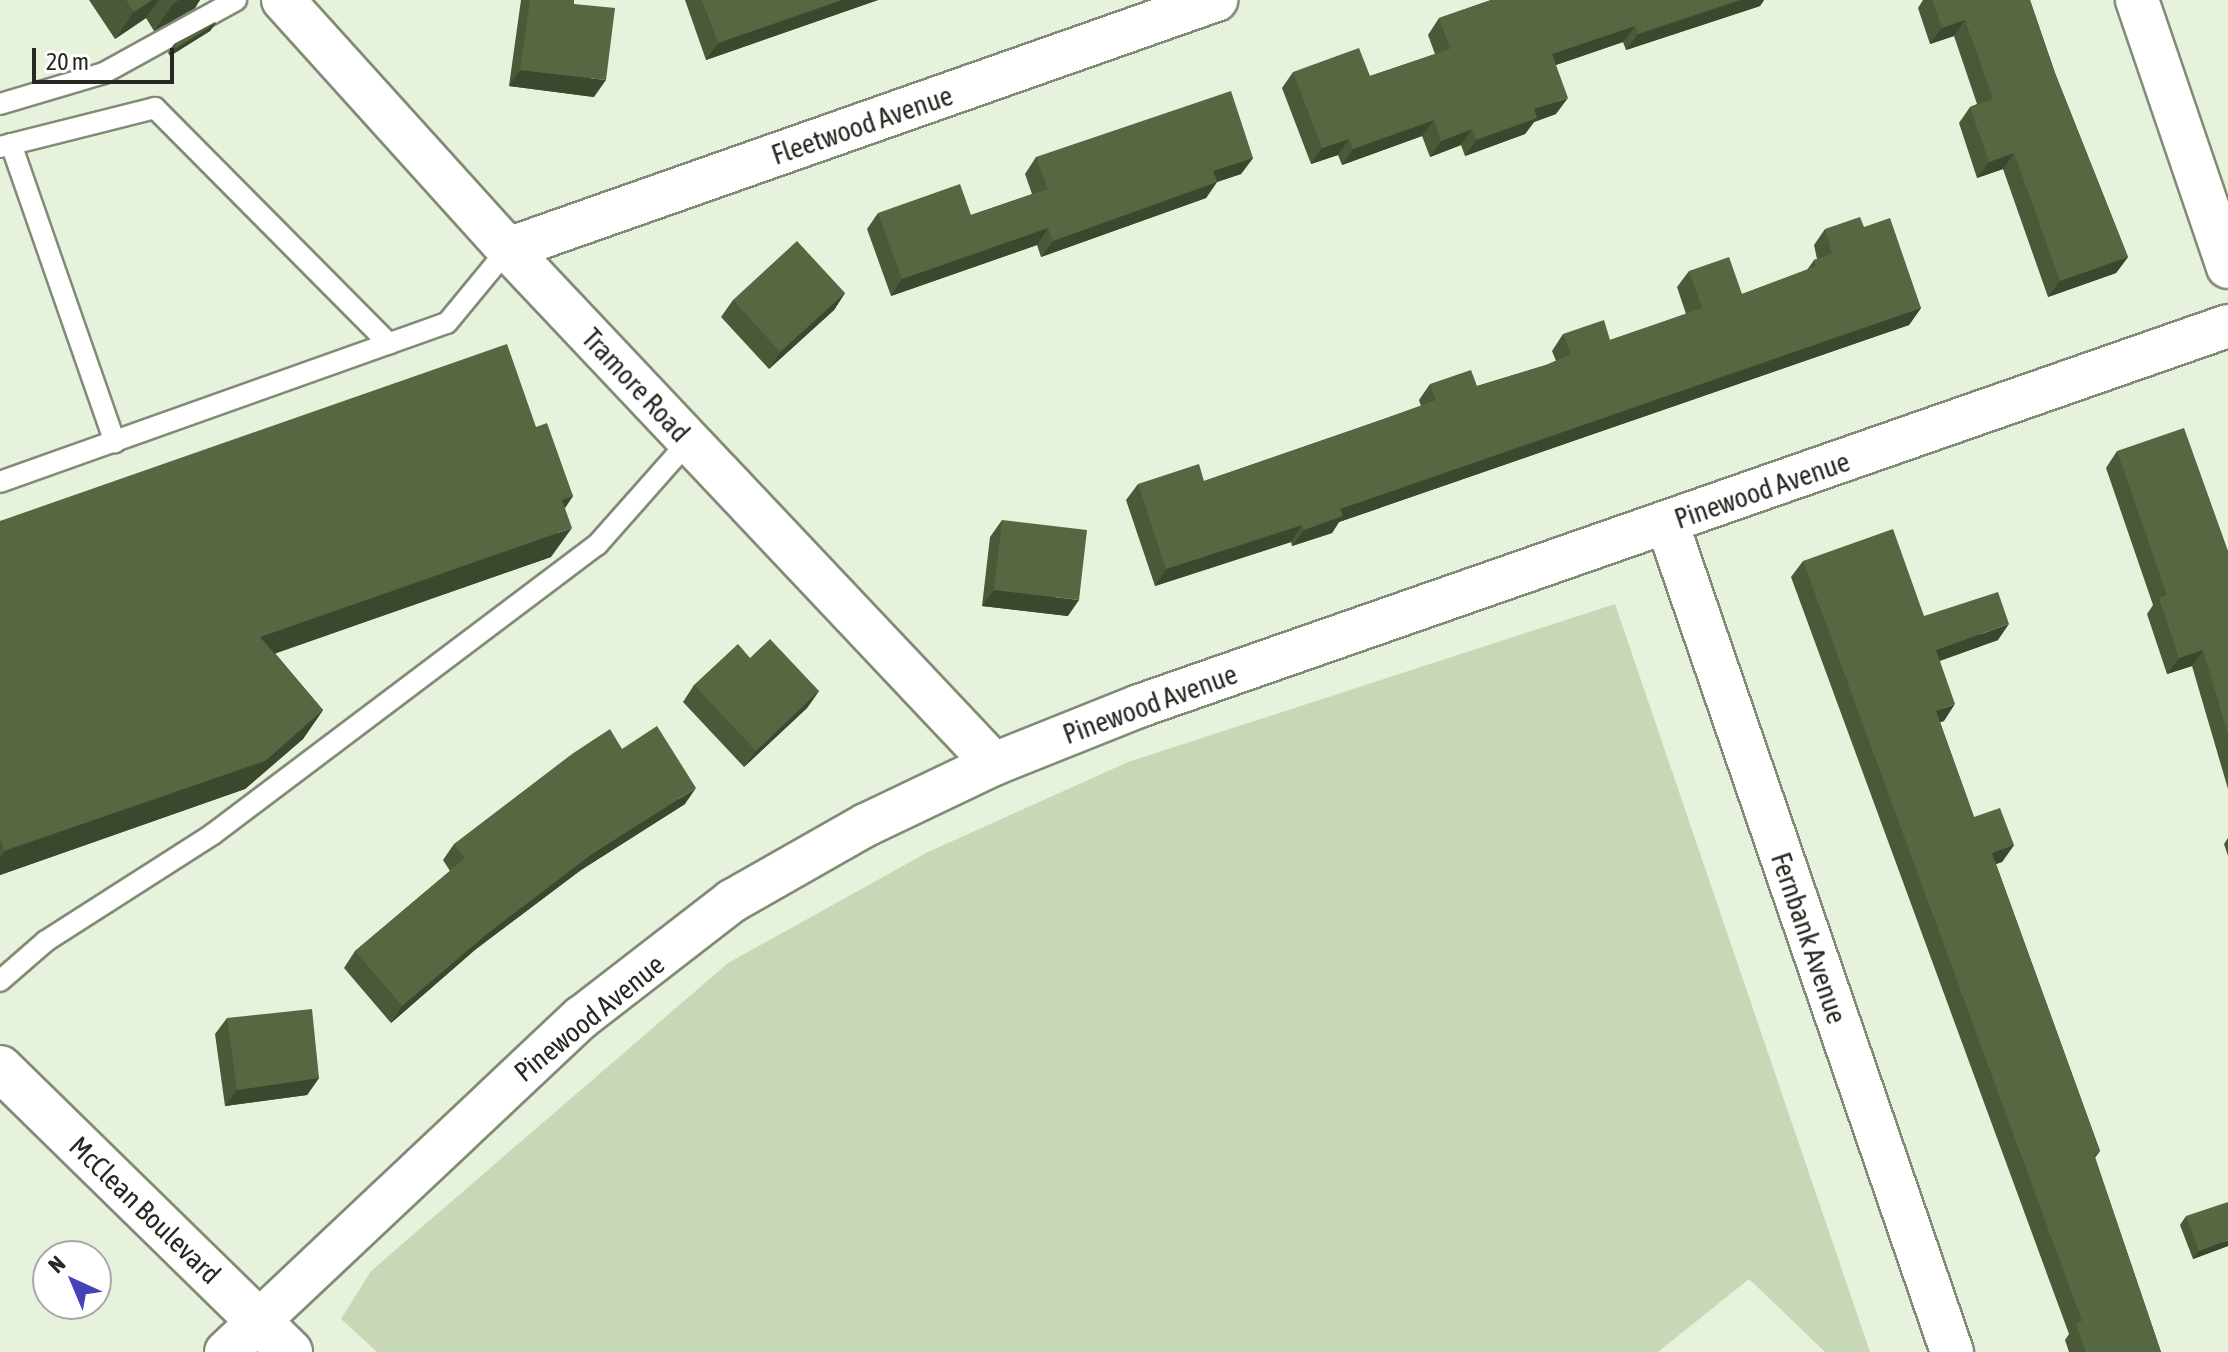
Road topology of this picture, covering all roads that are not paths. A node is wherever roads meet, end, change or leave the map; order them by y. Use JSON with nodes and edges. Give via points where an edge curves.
{"nodes":[{"id":1,"x":236,"y":0,"type":"edge"},
{"id":2,"x":283,"y":0,"type":"edge"},
{"id":3,"x":1216,"y":0,"type":"edge"},
{"id":4,"x":2137,"y":0,"type":"edge"},
{"id":5,"x":0,"y":104,"type":"edge"},
{"id":6,"x":6,"y":146,"type":"edge"},
{"id":7,"x":508,"y":249,"type":"junction"},
{"id":8,"x":2228,"y":267,"type":"edge"},
{"id":9,"x":2228,"y":326,"type":"edge"},
{"id":10,"x":389,"y":344,"type":"junction"},
{"id":11,"x":689,"y":441,"type":"junction"},
{"id":12,"x":115,"y":442,"type":"junction"},
{"id":13,"x":0,"y":482,"type":"edge"},
{"id":14,"x":1667,"y":523,"type":"junction"},
{"id":15,"x":994,"y":764,"type":"junction"},
{"id":16,"x":0,"y":981,"type":"edge"},
{"id":17,"x":0,"y":1068,"type":"edge"},
{"id":18,"x":259,"y":1322,"type":"junction"},
{"id":19,"x":226,"y":1352,"type":"edge"},
{"id":20,"x":290,"y":1352,"type":"edge"},
{"id":21,"x":1952,"y":1352,"type":"edge"}],
"edges":[{"from":1,"to":5,"type":"lane","via":[[104,73]]},
{"from":2,"to":7,"type":"street","name":"Tramore Road"},
{"from":3,"to":7,"type":"street","name":"Fleetwood Avenue"},
{"from":4,"to":8,"type":"street"},
{"from":6,"to":10,"type":"lane","via":[[155,108]]},
{"from":6,"to":12,"type":"lane"},
{"from":7,"to":10,"type":"lane","via":[[447,323]]},
{"from":7,"to":11,"type":"street","name":"Tramore Road"},
{"from":9,"to":14,"type":"street","name":"Pinewood Avenue"},
{"from":10,"to":12,"type":"lane"},
{"from":11,"to":15,"type":"street","name":"Tramore Road"},
{"from":11,"to":16,"type":"lane","via":[[597,545],[213,834],[46,941]]},
{"from":12,"to":13,"type":"lane"},
{"from":14,"to":15,"type":"street","name":"Pinewood Avenue","via":[[1139,706]]},
{"from":14,"to":21,"type":"street","name":"Fernbank Avenue"},
{"from":15,"to":18,"type":"street","name":"Pinewood Avenue","via":[[866,825],[732,901],[582,1017]]},
{"from":17,"to":18,"type":"street","name":"McClean Boulevard"},
{"from":18,"to":19,"type":"street","name":"Pinewood Avenue"},
{"from":18,"to":20,"type":"street","name":"McClean Boulevard"}]}
